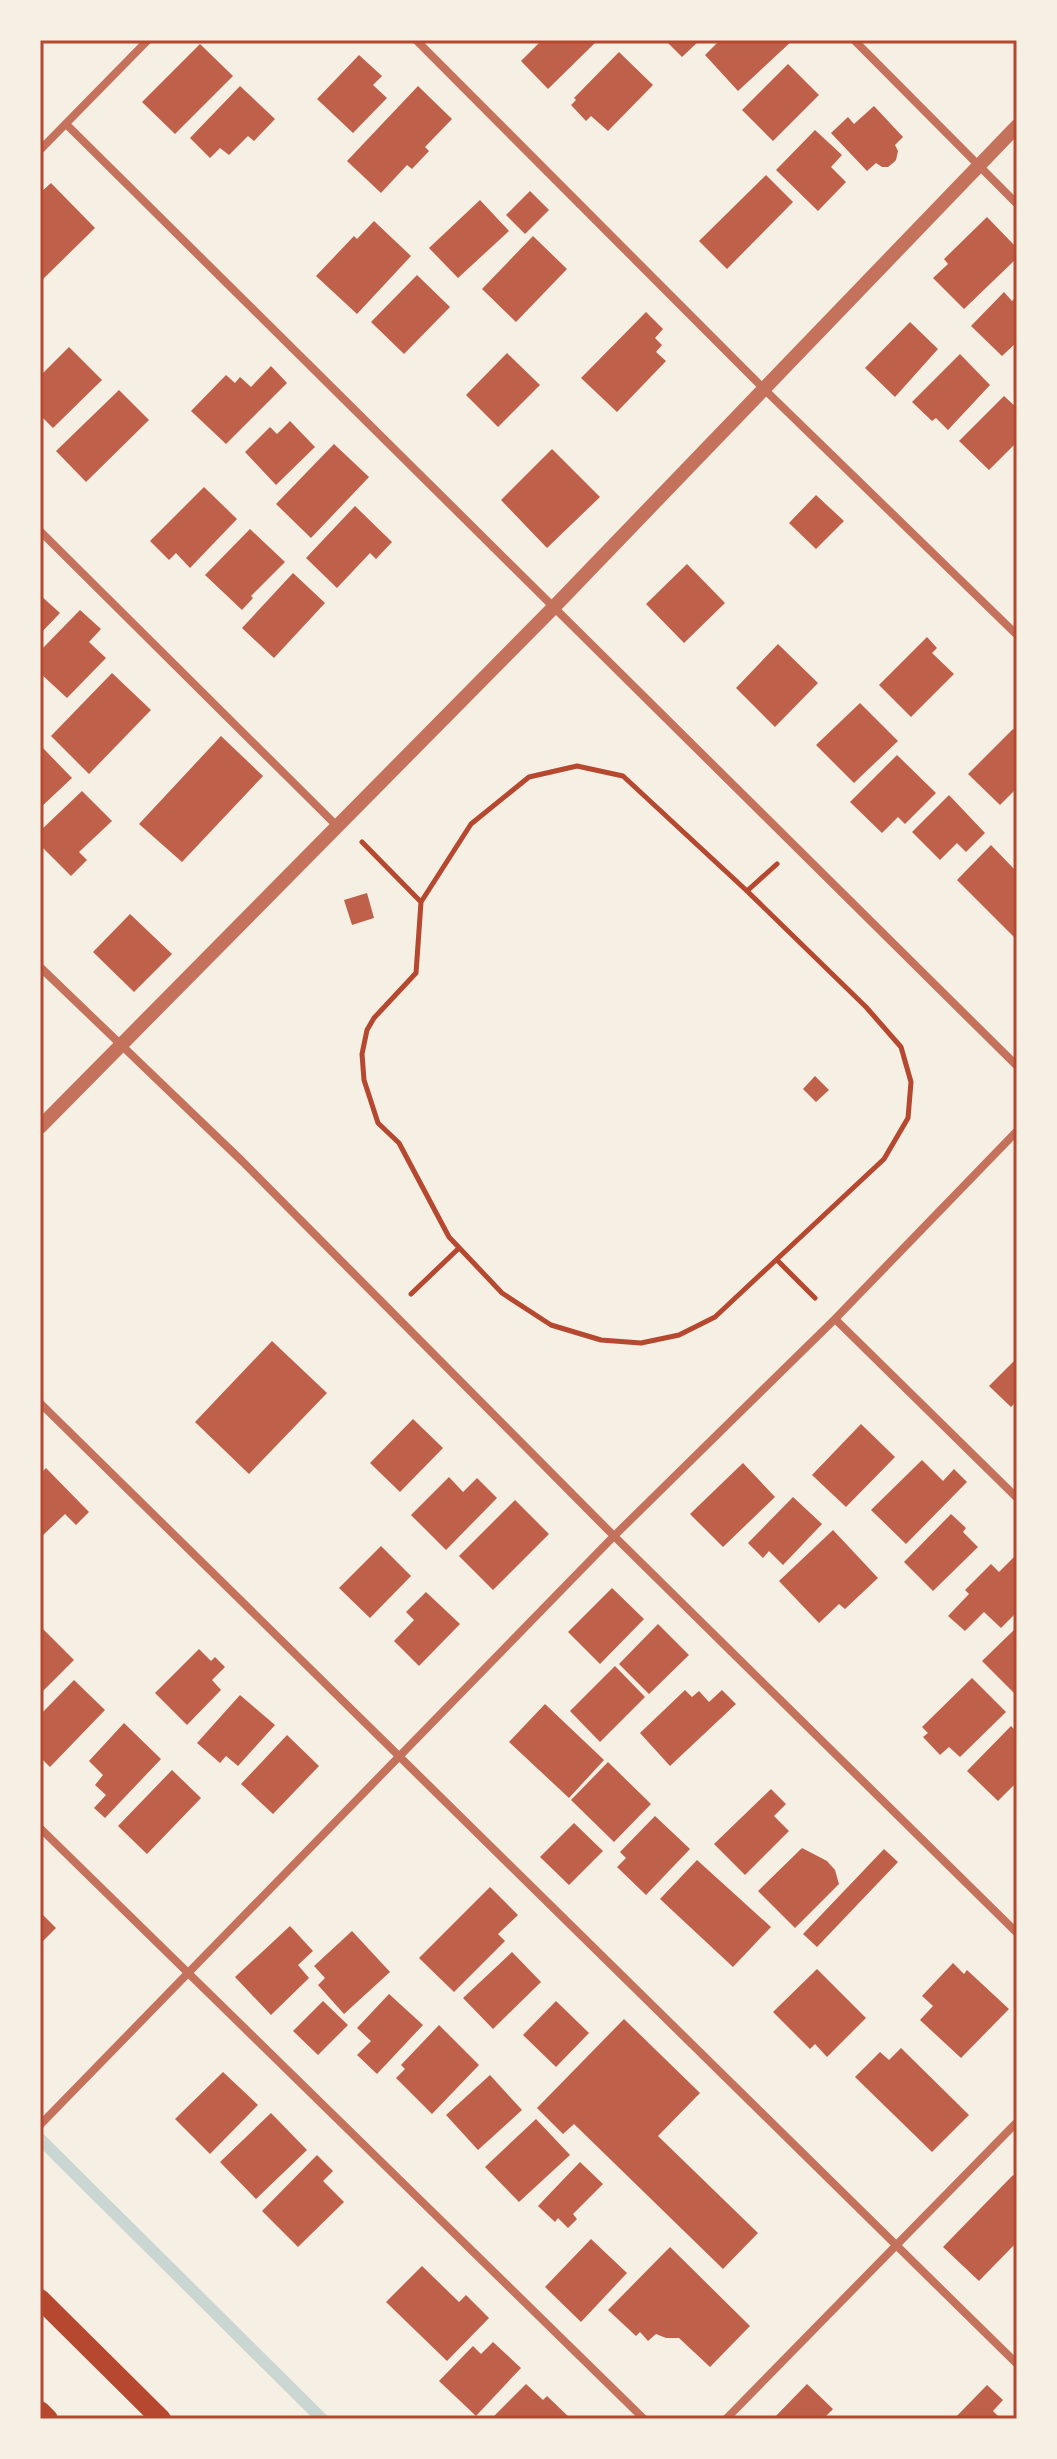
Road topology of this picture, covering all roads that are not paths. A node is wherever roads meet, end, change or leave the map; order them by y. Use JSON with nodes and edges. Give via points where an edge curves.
{"nodes":[{"id":1,"x":148,"y":40,"type":"edge"},
{"id":2,"x":416,"y":40,"type":"edge"},
{"id":3,"x":854,"y":40,"type":"edge"},
{"id":4,"x":66,"y":124,"type":"junction"},
{"id":5,"x":1017,"y":126,"type":"edge"},
{"id":6,"x":40,"y":150,"type":"edge"},
{"id":7,"x":978,"y":167,"type":"junction"},
{"id":8,"x":1017,"y":204,"type":"edge"},
{"id":9,"x":765,"y":390,"type":"junction"},
{"id":10,"x":40,"y":531,"type":"edge"},
{"id":11,"x":554,"y":607,"type":"junction"},
{"id":12,"x":1017,"y":635,"type":"edge"},
{"id":13,"x":337,"y":826,"type":"junction"},
{"id":14,"x":40,"y":967,"type":"edge"},
{"id":15,"x":120,"y":1046,"type":"junction"},
{"id":16,"x":1017,"y":1066,"type":"edge"},
{"id":17,"x":40,"y":1127,"type":"edge"},
{"id":18,"x":1017,"y":1131,"type":"edge"},
{"id":19,"x":835,"y":1319,"type":"junction"},
{"id":20,"x":40,"y":1403,"type":"edge"},
{"id":21,"x":1017,"y":1498,"type":"edge"},
{"id":22,"x":614,"y":1536,"type":"junction"},
{"id":23,"x":400,"y":1756,"type":"junction"},
{"id":24,"x":40,"y":1828,"type":"edge"},
{"id":25,"x":1017,"y":1933,"type":"edge"},
{"id":26,"x":188,"y":1974,"type":"junction"},
{"id":27,"x":1017,"y":2122,"type":"edge"},
{"id":28,"x":40,"y":2125,"type":"edge"},
{"id":29,"x":896,"y":2245,"type":"junction"},
{"id":30,"x":40,"y":2299,"type":"edge"},
{"id":31,"x":1017,"y":2364,"type":"edge"},
{"id":32,"x":40,"y":2411,"type":"edge"},
{"id":33,"x":48,"y":2419,"type":"edge"},
{"id":34,"x":161,"y":2419,"type":"edge"},
{"id":35,"x":644,"y":2419,"type":"edge"},
{"id":36,"x":726,"y":2419,"type":"edge"}],
"edges":[{"from":1,"to":4,"type":"street"},
{"from":2,"to":9,"type":"street"},
{"from":3,"to":7,"type":"street"},
{"from":4,"to":6,"type":"street"},
{"from":4,"to":11,"type":"street"},
{"from":5,"to":7,"type":"street"},
{"from":7,"to":8,"type":"street"},
{"from":7,"to":9,"type":"street"},
{"from":9,"to":11,"type":"street"},
{"from":9,"to":12,"type":"street"},
{"from":10,"to":13,"type":"street"},
{"from":11,"to":13,"type":"street"},
{"from":11,"to":16,"type":"street"},
{"from":13,"to":15,"type":"street"},
{"from":14,"to":15,"type":"street"},
{"from":15,"to":17,"type":"street"},
{"from":15,"to":22,"type":"street","via":[[242,1161]]},
{"from":18,"to":19,"type":"street"},
{"from":19,"to":21,"type":"street"},
{"from":19,"to":22,"type":"street"},
{"from":20,"to":23,"type":"street"},
{"from":22,"to":23,"type":"street"},
{"from":22,"to":25,"type":"street"},
{"from":23,"to":26,"type":"street"},
{"from":23,"to":29,"type":"street"},
{"from":24,"to":26,"type":"street"},
{"from":26,"to":28,"type":"street"},
{"from":26,"to":35,"type":"street"},
{"from":27,"to":29,"type":"street"},
{"from":29,"to":31,"type":"street"},
{"from":29,"to":36,"type":"street"},
{"from":30,"to":34,"type":"main road"},
{"from":32,"to":33,"type":"main road"}]}
